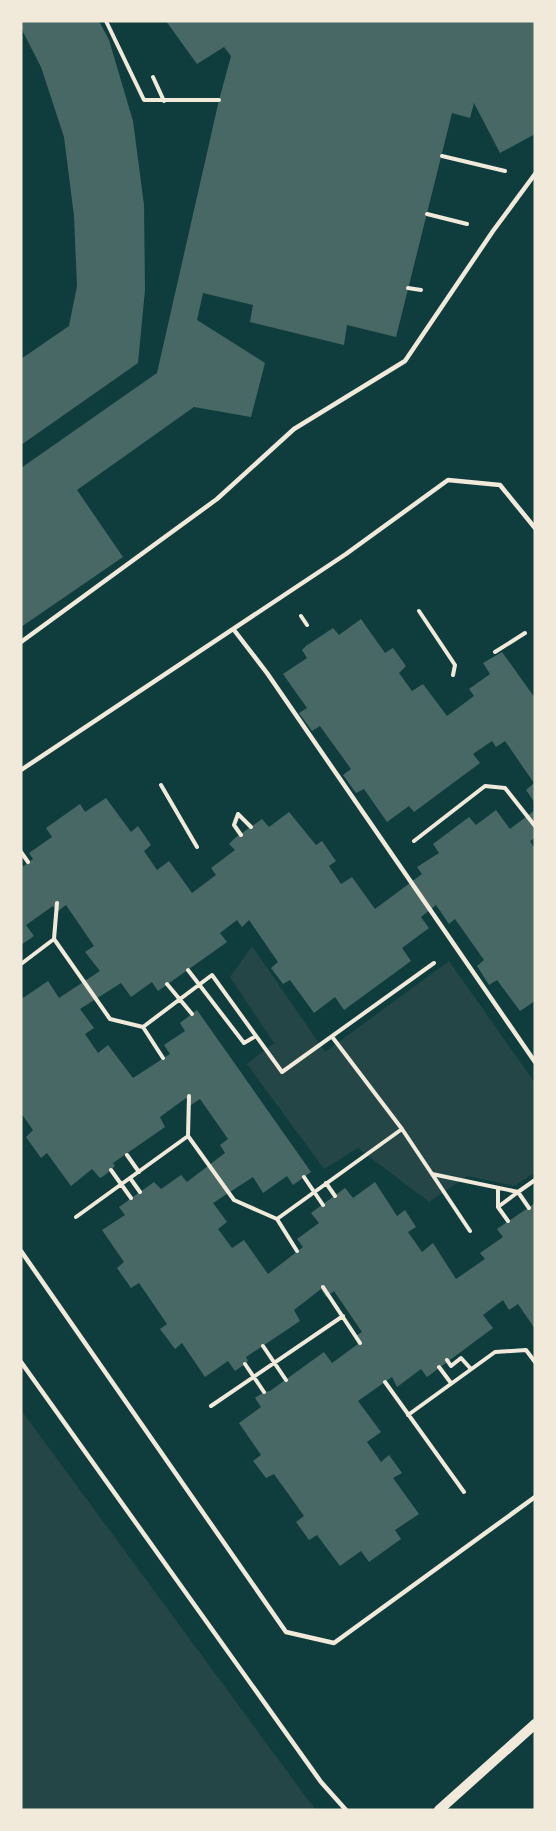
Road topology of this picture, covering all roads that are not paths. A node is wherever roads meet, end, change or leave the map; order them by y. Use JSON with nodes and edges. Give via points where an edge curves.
{"nodes":[{"id":1,"x":533,"y":176,"type":"edge"},
{"id":2,"x":535,"y":528,"type":"edge"},
{"id":3,"x":234,"y":630,"type":"junction"},
{"id":4,"x":21,"y":642,"type":"edge"},
{"id":5,"x":21,"y":770,"type":"edge"},
{"id":6,"x":535,"y":1062,"type":"edge"},
{"id":7,"x":21,"y":1251,"type":"edge"},
{"id":8,"x":21,"y":1362,"type":"edge"},
{"id":9,"x":535,"y":1497,"type":"edge"},
{"id":10,"x":535,"y":1724,"type":"edge"},
{"id":11,"x":346,"y":1810,"type":"edge"},
{"id":12,"x":439,"y":1810,"type":"edge"}],
"edges":[{"from":1,"to":4,"type":"lane","via":[[405,361],[294,429],[217,499]]},
{"from":2,"to":3,"type":"lane","via":[[500,485],[448,480]]},
{"from":3,"to":5,"type":"lane"},
{"from":3,"to":6,"type":"lane"},
{"from":7,"to":9,"type":"lane","via":[[286,1632],[334,1643]]},
{"from":8,"to":11,"type":"lane","via":[[321,1782]]},
{"from":10,"to":12,"type":"street"}]}
